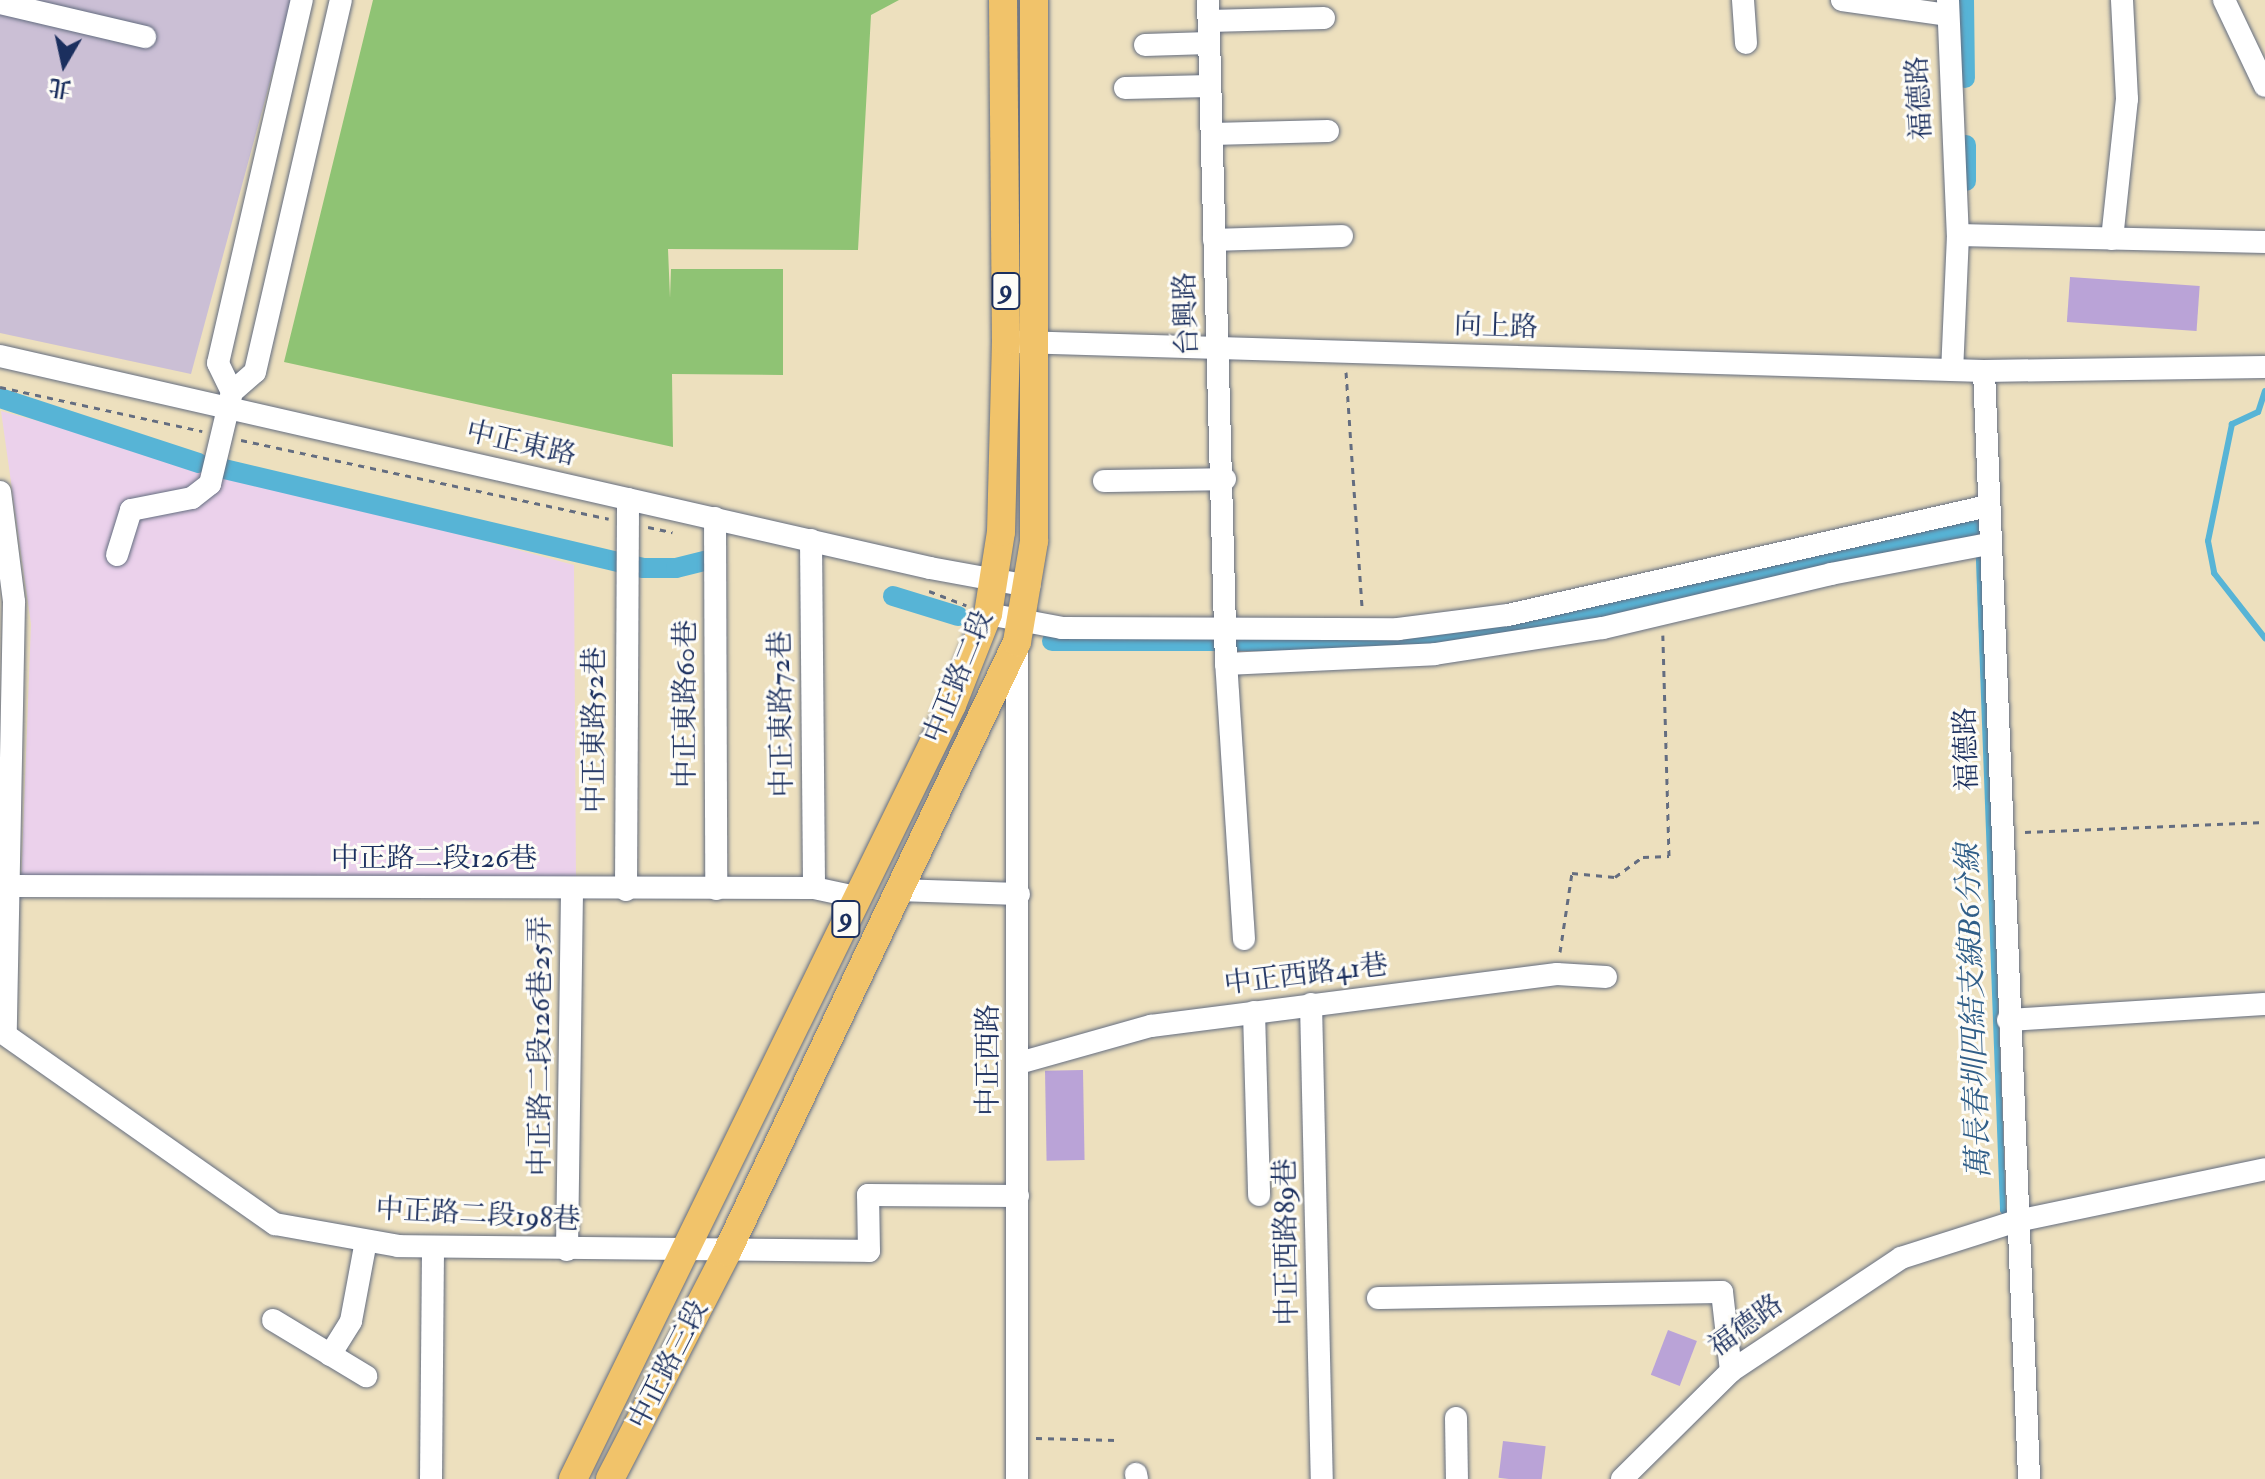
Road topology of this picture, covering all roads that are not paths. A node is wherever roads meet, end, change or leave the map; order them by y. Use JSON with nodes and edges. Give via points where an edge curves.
{"nodes":[{"id":1,"x":302,"y":0,"type":"edge"},
{"id":2,"x":341,"y":0,"type":"edge"},
{"id":3,"x":1003,"y":0,"type":"edge"},
{"id":4,"x":1034,"y":0,"type":"edge"},
{"id":5,"x":1743,"y":0,"type":"edge"},
{"id":6,"x":1842,"y":0,"type":"edge"},
{"id":7,"x":2122,"y":0,"type":"edge"},
{"id":8,"x":2231,"y":2,"type":"edge"},
{"id":9,"x":0,"y":3,"type":"edge"},
{"id":10,"x":1947,"y":7,"type":"edge"},
{"id":11,"x":1324,"y":18,"type":"dead end"},
{"id":12,"x":1209,"y":21,"type":"edge"},
{"id":13,"x":145,"y":37,"type":"dead end"},
{"id":14,"x":1746,"y":43,"type":"dead end"},
{"id":15,"x":1145,"y":45,"type":"dead end"},
{"id":16,"x":1210,"y":86,"type":"junction"},
{"id":17,"x":2265,"y":86,"type":"edge"},
{"id":18,"x":1125,"y":88,"type":"dead end"},
{"id":19,"x":1328,"y":131,"type":"dead end"},
{"id":20,"x":1212,"y":134,"type":"junction"},
{"id":21,"x":1958,"y":235,"type":"junction"},
{"id":22,"x":1342,"y":236,"type":"dead end"},
{"id":23,"x":2112,"y":239,"type":"junction"},
{"id":24,"x":1214,"y":240,"type":"junction"},
{"id":25,"x":2265,"y":242,"type":"edge"},
{"id":26,"x":1020,"y":342,"type":"junction"},
{"id":27,"x":1218,"y":350,"type":"junction"},
{"id":28,"x":0,"y":356,"type":"edge"},
{"id":29,"x":2261,"y":367,"type":"edge"},
{"id":30,"x":1952,"y":370,"type":"junction"},
{"id":31,"x":1984,"y":371,"type":"junction"},
{"id":32,"x":230,"y":400,"type":"junction"},
{"id":33,"x":1225,"y":479,"type":"junction"},
{"id":34,"x":1104,"y":481,"type":"dead end"},
{"id":35,"x":0,"y":492,"type":"edge"},
{"id":36,"x":628,"y":499,"type":"junction"},
{"id":37,"x":1989,"y":506,"type":"junction"},
{"id":38,"x":715,"y":518,"type":"junction"},
{"id":39,"x":811,"y":540,"type":"junction"},
{"id":40,"x":1989,"y":544,"type":"junction"},
{"id":41,"x":117,"y":555,"type":"dead end"},
{"id":42,"x":995,"y":582,"type":"junction"},
{"id":43,"x":1029,"y":586,"type":"junction"},
{"id":44,"x":988,"y":614,"type":"junction"},
{"id":45,"x":1224,"y":626,"type":"junction"},
{"id":46,"x":1020,"y":632,"type":"junction"},
{"id":47,"x":1226,"y":664,"type":"junction"},
{"id":48,"x":11,"y":886,"type":"junction"},
{"id":49,"x":814,"y":888,"type":"junction"},
{"id":50,"x":716,"y":889,"type":"junction"},
{"id":51,"x":572,"y":890,"type":"junction"},
{"id":52,"x":626,"y":890,"type":"junction"},
{"id":53,"x":897,"y":890,"type":"junction"},
{"id":54,"x":1019,"y":894,"type":"junction"},
{"id":55,"x":856,"y":897,"type":"junction"},
{"id":56,"x":1244,"y":939,"type":"dead end"},
{"id":57,"x":1606,"y":977,"type":"dead end"},
{"id":58,"x":1311,"y":1004,"type":"junction"},
{"id":59,"x":2265,"y":1004,"type":"edge"},
{"id":60,"x":1254,"y":1012,"type":"junction"},
{"id":61,"x":2008,"y":1020,"type":"junction"},
{"id":62,"x":3,"y":1032,"type":"edge"},
{"id":63,"x":1019,"y":1063,"type":"junction"},
{"id":64,"x":2265,"y":1169,"type":"edge"},
{"id":65,"x":1259,"y":1195,"type":"dead end"},
{"id":66,"x":1018,"y":1196,"type":"junction"},
{"id":67,"x":2017,"y":1221,"type":"junction"},
{"id":68,"x":366,"y":1241,"type":"junction"},
{"id":69,"x":433,"y":1249,"type":"junction"},
{"id":70,"x":567,"y":1250,"type":"junction"},
{"id":71,"x":686,"y":1252,"type":"junction"},
{"id":72,"x":727,"y":1252,"type":"junction"},
{"id":73,"x":1378,"y":1298,"type":"dead end"},
{"id":74,"x":273,"y":1320,"type":"dead end"},
{"id":75,"x":330,"y":1355,"type":"junction"},
{"id":76,"x":1731,"y":1371,"type":"junction"},
{"id":77,"x":366,"y":1376,"type":"dead end"},
{"id":78,"x":1456,"y":1418,"type":"dead end"},
{"id":79,"x":431,"y":1479,"type":"edge"},
{"id":80,"x":573,"y":1479,"type":"edge"},
{"id":81,"x":610,"y":1479,"type":"edge"},
{"id":82,"x":1017,"y":1479,"type":"edge"},
{"id":83,"x":1322,"y":1479,"type":"edge"},
{"id":84,"x":1457,"y":1479,"type":"edge"},
{"id":85,"x":1622,"y":1479,"type":"edge"},
{"id":86,"x":2029,"y":1479,"type":"edge"}],
"edges":[{"from":1,"to":32,"type":"street","via":[[218,363]]},
{"from":2,"to":32,"type":"street","via":[[255,372]]},
{"from":3,"to":26,"type":"main road","name":"中正路二段","number":"9"},
{"from":4,"to":26,"type":"main road","name":"中正路二段","number":"9"},
{"from":5,"to":14,"type":"street"},
{"from":6,"to":10,"type":"street","name":"福德路"},
{"from":7,"to":23,"type":"street","via":[[2127,99]]},
{"from":8,"to":17,"type":"street"},
{"from":9,"to":13,"type":"street"},
{"from":10,"to":21,"type":"street","name":"福德路"},
{"from":11,"to":12,"type":"street"},
{"from":12,"to":15,"type":"street"},
{"from":12,"to":16,"type":"street","name":"台興路"},
{"from":16,"to":18,"type":"street"},
{"from":16,"to":20,"type":"street","name":"台興路"},
{"from":19,"to":20,"type":"street"},
{"from":20,"to":24,"type":"street","name":"台興路"},
{"from":21,"to":23,"type":"street"},
{"from":21,"to":30,"type":"street","name":"福德路"},
{"from":22,"to":24,"type":"street"},
{"from":23,"to":25,"type":"street"},
{"from":24,"to":27,"type":"street","name":"台興路"},
{"from":26,"to":27,"type":"street","name":"向上路"},
{"from":26,"to":42,"type":"main road","name":"中正路二段","number":"9"},
{"from":26,"to":43,"type":"main road","name":"中正路二段","number":"9"},
{"from":27,"to":30,"type":"street","name":"向上路"},
{"from":27,"to":33,"type":"street","name":"台興路"},
{"from":28,"to":32,"type":"street","name":"中正東路"},
{"from":29,"to":31,"type":"street","name":"向上路"},
{"from":30,"to":31,"type":"street","name":"向上路"},
{"from":31,"to":37,"type":"street","name":"福德路"},
{"from":32,"to":36,"type":"street","name":"中正東路"},
{"from":32,"to":41,"type":"street","via":[[210,484],[192,498],[131,510]]},
{"from":33,"to":34,"type":"street"},
{"from":33,"to":45,"type":"street","name":"台興路"},
{"from":35,"to":48,"type":"street","via":[[14,602]]},
{"from":36,"to":38,"type":"street","name":"中正東路"},
{"from":36,"to":52,"type":"street","name":"中正東路52巷"},
{"from":37,"to":40,"type":"street","name":"福德路"},
{"from":37,"to":45,"type":"street","via":[[1508,615],[1363,629]]},
{"from":38,"to":39,"type":"street","name":"中正東路"},
{"from":38,"to":50,"type":"street","name":"中正東路60巷"},
{"from":39,"to":42,"type":"street","name":"中正東路"},
{"from":39,"to":49,"type":"street","name":"中正東路72巷"},
{"from":40,"to":47,"type":"street","via":[[1831,574],[1663,615],[1435,654]]},
{"from":40,"to":61,"type":"street","name":"福德路"},
{"from":42,"to":43,"type":"street","name":"中正東路"},
{"from":42,"to":44,"type":"main road","name":"中正路二段","number":"9"},
{"from":43,"to":46,"type":"main road","name":"中正路二段","number":"9"},
{"from":44,"to":46,"type":"street"},
{"from":44,"to":55,"type":"main road","name":"中正路二段","number":"9","via":[[952,705]]},
{"from":45,"to":46,"type":"street"},
{"from":45,"to":47,"type":"street","name":"台興路"},
{"from":46,"to":53,"type":"main road","name":"中正路二段","number":"9"},
{"from":46,"to":54,"type":"street","name":"中正西路"},
{"from":47,"to":56,"type":"street","name":"台興路"},
{"from":48,"to":51,"type":"street","name":"中正路二段126巷"},
{"from":48,"to":62,"type":"street"},
{"from":49,"to":50,"type":"street","name":"中正路二段126巷"},
{"from":49,"to":55,"type":"street","name":"中正路二段126巷"},
{"from":50,"to":52,"type":"street","name":"中正路二段126巷"},
{"from":51,"to":52,"type":"street","name":"中正路二段126巷"},
{"from":51,"to":70,"type":"street","name":"中正路二段126巷25弄"},
{"from":53,"to":54,"type":"street"},
{"from":53,"to":72,"type":"main road","name":"中正路二段","number":"9"},
{"from":54,"to":63,"type":"street","name":"中正西路"},
{"from":55,"to":71,"type":"main road","name":"中正路二段","number":"9"},
{"from":57,"to":58,"type":"street","name":"中正西路41巷","via":[[1557,974]]},
{"from":58,"to":60,"type":"street","name":"中正西路41巷"},
{"from":58,"to":83,"type":"street","name":"中正西路89巷"},
{"from":59,"to":61,"type":"street"},
{"from":60,"to":63,"type":"street","name":"中正西路41巷","via":[[1151,1026]]},
{"from":60,"to":65,"type":"street"},
{"from":61,"to":67,"type":"street","name":"福德路"},
{"from":62,"to":68,"type":"street","name":"中正路二段198巷","via":[[275,1224]]},
{"from":63,"to":66,"type":"street","name":"中正西路"},
{"from":64,"to":67,"type":"street","name":"福德路"},
{"from":66,"to":72,"type":"street","name":"中正路二段198巷","via":[[868,1195],[869,1251]]},
{"from":66,"to":82,"type":"street","name":"中正西路"},
{"from":67,"to":76,"type":"street","name":"福德路","via":[[1901,1258]]},
{"from":67,"to":86,"type":"street","name":"福德路"},
{"from":68,"to":69,"type":"street","name":"中正路二段198巷"},
{"from":68,"to":75,"type":"street","via":[[351,1321]]},
{"from":69,"to":70,"type":"street","name":"中正路二段198巷"},
{"from":69,"to":79,"type":"street"},
{"from":70,"to":71,"type":"street","name":"中正路二段198巷"},
{"from":71,"to":72,"type":"street","name":"中正路二段198巷"},
{"from":71,"to":80,"type":"main road","name":"中正路三段","number":"9"},
{"from":72,"to":81,"type":"main road","name":"中正路三段","number":"9"},
{"from":73,"to":76,"type":"street","via":[[1722,1292]]},
{"from":74,"to":75,"type":"street"},
{"from":75,"to":77,"type":"street"},
{"from":76,"to":85,"type":"street","name":"福德路"},
{"from":78,"to":84,"type":"street"}]}
